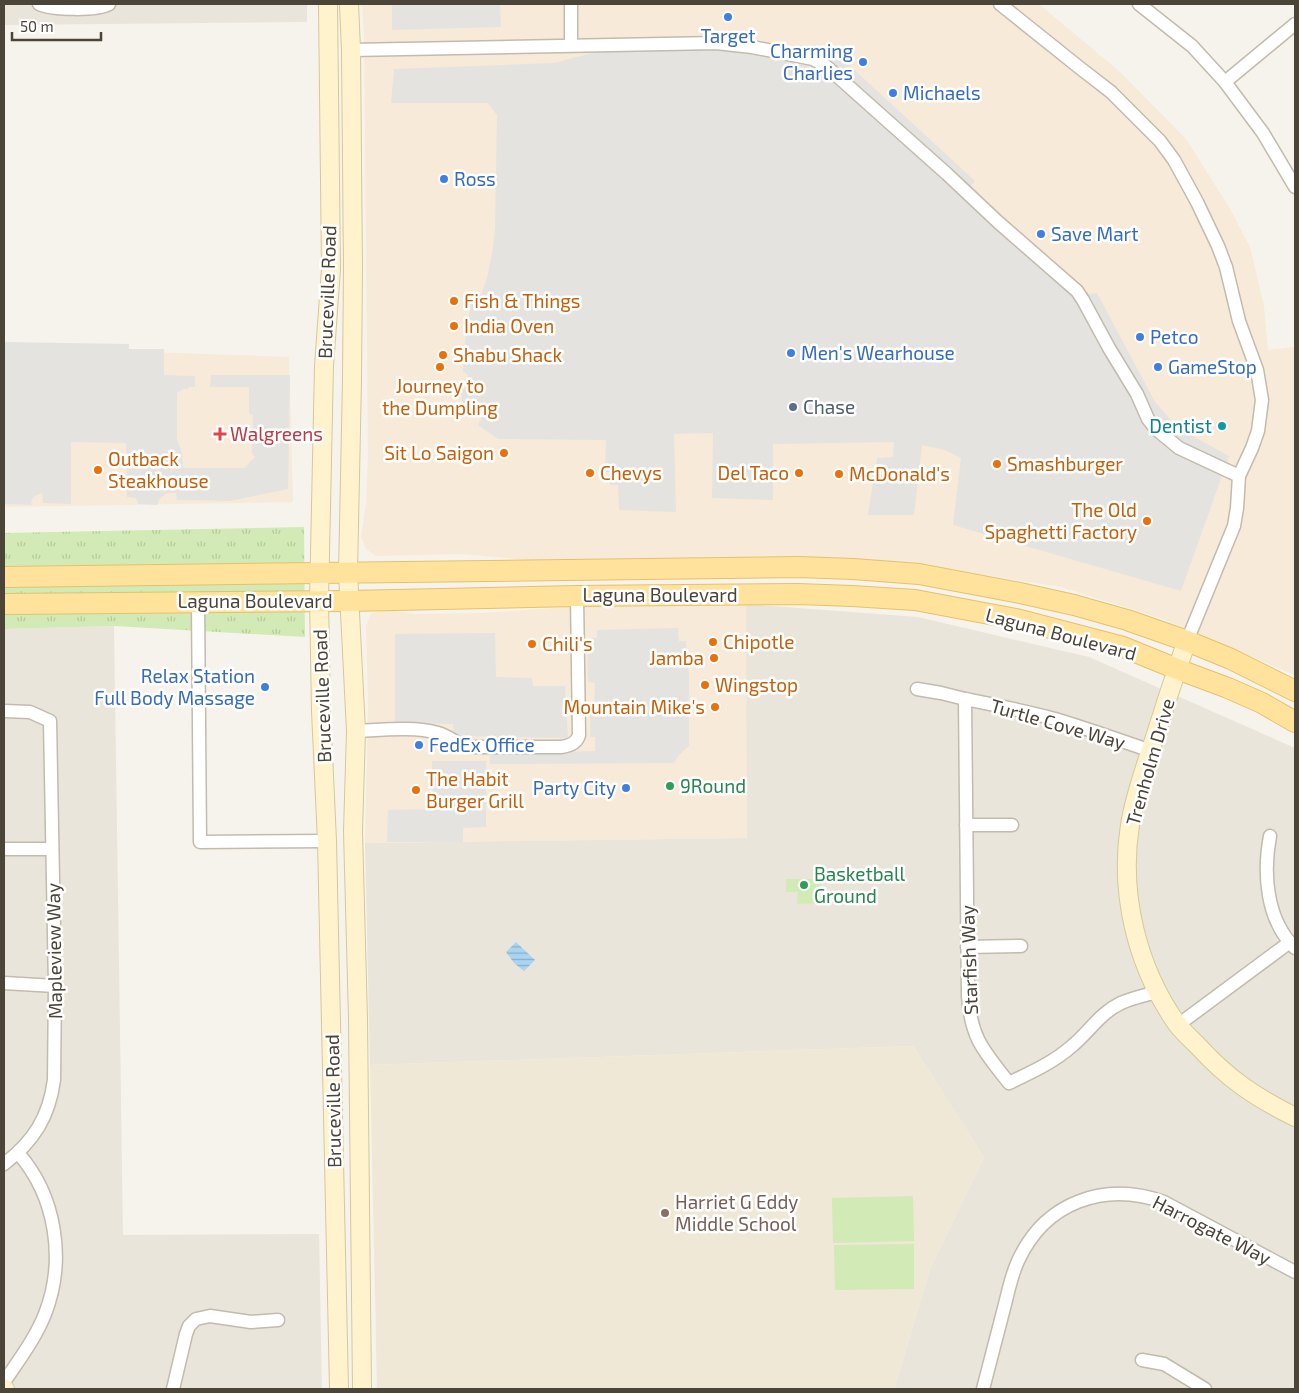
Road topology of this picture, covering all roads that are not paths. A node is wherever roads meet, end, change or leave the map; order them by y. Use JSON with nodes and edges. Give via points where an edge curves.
{"nodes":[{"id":1,"x":40,"y":4,"type":"edge"},
{"id":2,"x":109,"y":4,"type":"edge"},
{"id":3,"x":328,"y":4,"type":"edge"},
{"id":4,"x":337,"y":4,"type":"edge"},
{"id":5,"x":349,"y":4,"type":"edge"},
{"id":6,"x":571,"y":4,"type":"edge"},
{"id":7,"x":1000,"y":4,"type":"edge"},
{"id":8,"x":1140,"y":4,"type":"edge"},
{"id":9,"x":1295,"y":24,"type":"edge"},
{"id":10,"x":571,"y":45,"type":"junction"},
{"id":11,"x":351,"y":50,"type":"junction"},
{"id":12,"x":1225,"y":82,"type":"junction"},
{"id":13,"x":1295,"y":187,"type":"edge"},
{"id":14,"x":1239,"y":476,"type":"junction"},
{"id":15,"x":348,"y":573,"type":"junction"},
{"id":16,"x":320,"y":574,"type":"junction"},
{"id":17,"x":919,"y":574,"type":"junction"},
{"id":18,"x":4,"y":577,"type":"edge"},
{"id":19,"x":751,"y":594,"type":"junction"},
{"id":20,"x":576,"y":596,"type":"junction"},
{"id":21,"x":319,"y":600,"type":"junction"},
{"id":22,"x":349,"y":601,"type":"junction"},
{"id":23,"x":198,"y":602,"type":"junction"},
{"id":24,"x":4,"y":604,"type":"edge"},
{"id":25,"x":1187,"y":641,"type":"junction"},
{"id":26,"x":1177,"y":669,"type":"junction"},
{"id":27,"x":917,"y":688,"type":"dead end"},
{"id":28,"x":1295,"y":692,"type":"edge"},
{"id":29,"x":965,"y":699,"type":"junction"},
{"id":30,"x":4,"y":711,"type":"edge"},
{"id":31,"x":1295,"y":722,"type":"edge"},
{"id":32,"x":356,"y":731,"type":"junction"},
{"id":33,"x":1151,"y":751,"type":"junction"},
{"id":34,"x":966,"y":825,"type":"junction"},
{"id":35,"x":1012,"y":825,"type":"dead end"},
{"id":36,"x":1270,"y":836,"type":"dead end"},
{"id":37,"x":327,"y":841,"type":"junction"},
{"id":38,"x":4,"y":849,"type":"edge"},
{"id":39,"x":52,"y":849,"type":"junction"},
{"id":40,"x":1292,"y":945,"type":"edge"},
{"id":41,"x":967,"y":946,"type":"junction"},
{"id":42,"x":1021,"y":946,"type":"dead end"},
{"id":43,"x":4,"y":983,"type":"edge"},
{"id":44,"x":55,"y":986,"type":"junction"},
{"id":45,"x":1158,"y":992,"type":"junction"},
{"id":46,"x":1178,"y":1025,"type":"junction"},
{"id":47,"x":1295,"y":1117,"type":"edge"},
{"id":48,"x":18,"y":1153,"type":"junction"},
{"id":49,"x":4,"y":1164,"type":"edge"},
{"id":50,"x":1295,"y":1272,"type":"edge"},
{"id":51,"x":278,"y":1320,"type":"dead end"},
{"id":52,"x":1142,"y":1360,"type":"dead end"},
{"id":53,"x":4,"y":1382,"type":"edge"},
{"id":54,"x":173,"y":1389,"type":"edge"},
{"id":55,"x":339,"y":1389,"type":"edge"},
{"id":56,"x":362,"y":1389,"type":"edge"},
{"id":57,"x":983,"y":1389,"type":"edge"},
{"id":58,"x":1204,"y":1389,"type":"edge"}],
"edges":[{"from":1,"to":2,"type":"street","via":[[73,8],[97,8]]},
{"from":3,"to":16,"type":"main road","name":"Bruceville Road","via":[[331,269],[324,366]]},
{"from":4,"to":11,"type":"main road","via":[[338,33]]},
{"from":5,"to":11,"type":"main road","name":"Bruceville Road"},
{"from":6,"to":10,"type":"street"},
{"from":7,"to":14,"type":"street","via":[[1111,92],[1160,141],[1197,202],[1226,268],[1239,321],[1256,366],[1262,400],[1258,430]]},
{"from":8,"to":12,"type":"street","via":[[1192,46]]},
{"from":9,"to":12,"type":"street"},
{"from":10,"to":11,"type":"street"},
{"from":10,"to":14,"type":"street","via":[[728,44],[798,56],[827,66],[1077,291],[1156,429],[1179,448]]},
{"from":11,"to":15,"type":"main road","name":"Bruceville Road","via":[[352,334]]},
{"from":12,"to":13,"type":"street","via":[[1263,133]]},
{"from":14,"to":25,"type":"street","via":[[1234,526]]},
{"from":15,"to":16,"type":"main road","name":"Laguna Boulevard"},
{"from":15,"to":17,"type":"main road","name":"Laguna Boulevard","via":[[799,567]]},
{"from":15,"to":22,"type":"main road","name":"Bruceville Road"},
{"from":16,"to":18,"type":"main road","name":"Laguna Boulevard"},
{"from":16,"to":21,"type":"main road","name":"Bruceville Road"},
{"from":17,"to":19,"type":"main road","via":[[915,582],[902,588],[812,581],[766,582]]},
{"from":17,"to":25,"type":"main road","name":"Laguna Boulevard","via":[[1074,605]]},
{"from":19,"to":20,"type":"main road","name":"Laguna Boulevard"},
{"from":19,"to":26,"type":"main road","name":"Laguna Boulevard","via":[[915,600],[1057,629],[1123,647]]},
{"from":20,"to":22,"type":"main road","name":"Laguna Boulevard"},
{"from":20,"to":32,"type":"street","via":[[579,734],[571,745],[470,747],[429,731]]},
{"from":21,"to":22,"type":"main road","name":"Laguna Boulevard"},
{"from":21,"to":23,"type":"main road","name":"Laguna Boulevard"},
{"from":21,"to":37,"type":"main road","name":"Bruceville Road"},
{"from":22,"to":32,"type":"main road","name":"Bruceville Road"},
{"from":23,"to":24,"type":"main road","name":"Laguna Boulevard"},
{"from":23,"to":37,"type":"street","via":[[200,842]]},
{"from":25,"to":26,"type":"main road","name":"Trenholm Drive"},
{"from":25,"to":28,"type":"main road","name":"Laguna Boulevard","via":[[1231,658]]},
{"from":26,"to":31,"type":"main road","name":"Laguna Boulevard","via":[[1262,703]]},
{"from":26,"to":33,"type":"main road","name":"Trenholm Drive"},
{"from":27,"to":29,"type":"street"},
{"from":29,"to":33,"type":"street","name":"Turtle Cove Way","via":[[1054,719]]},
{"from":29,"to":34,"type":"street","name":"Starfish Way"},
{"from":30,"to":39,"type":"street","name":"Mapleview Way","via":[[30,712],[50,721]]},
{"from":32,"to":56,"type":"main road","name":"Bruceville Road","via":[[353,831]]},
{"from":33,"to":45,"type":"main road","name":"Trenholm Drive","via":[[1129,827],[1127,870],[1138,941]]},
{"from":34,"to":35,"type":"street"},
{"from":34,"to":41,"type":"street","name":"Starfish Way"},
{"from":36,"to":40,"type":"street","via":[[1266,861],[1267,888],[1274,914]]},
{"from":37,"to":55,"type":"main road","name":"Bruceville Road"},
{"from":38,"to":39,"type":"street"},
{"from":39,"to":44,"type":"street","name":"Mapleview Way"},
{"from":40,"to":46,"type":"street"},
{"from":41,"to":42,"type":"street"},
{"from":41,"to":45,"type":"street","name":"Starfish Way","via":[[971,1023],[981,1048],[1009,1082],[1041,1068],[1072,1047],[1100,1017],[1122,1002]]},
{"from":43,"to":44,"type":"street"},
{"from":44,"to":48,"type":"street","name":"Mapleview Way","via":[[52,1094],[43,1120]]},
{"from":45,"to":46,"type":"main road","name":"Trenholm Drive"},
{"from":46,"to":47,"type":"main road","name":"Trenholm Drive","via":[[1231,1078]]},
{"from":48,"to":49,"type":"street","name":"Mapleview Way"},
{"from":48,"to":53,"type":"street","via":[[28,1164],[47,1202],[54,1229],[56,1265],[50,1300],[40,1326]]},
{"from":50,"to":57,"type":"street","name":"Harrogate Way","via":[[1164,1202],[1138,1195],[1117,1194],[1084,1200],[1060,1211],[1038,1229],[1023,1251],[1012,1276]]},
{"from":51,"to":54,"type":"street","via":[[251,1322],[210,1316],[196,1319],[186,1334]]},
{"from":52,"to":58,"type":"street","via":[[1164,1364]]}]}
